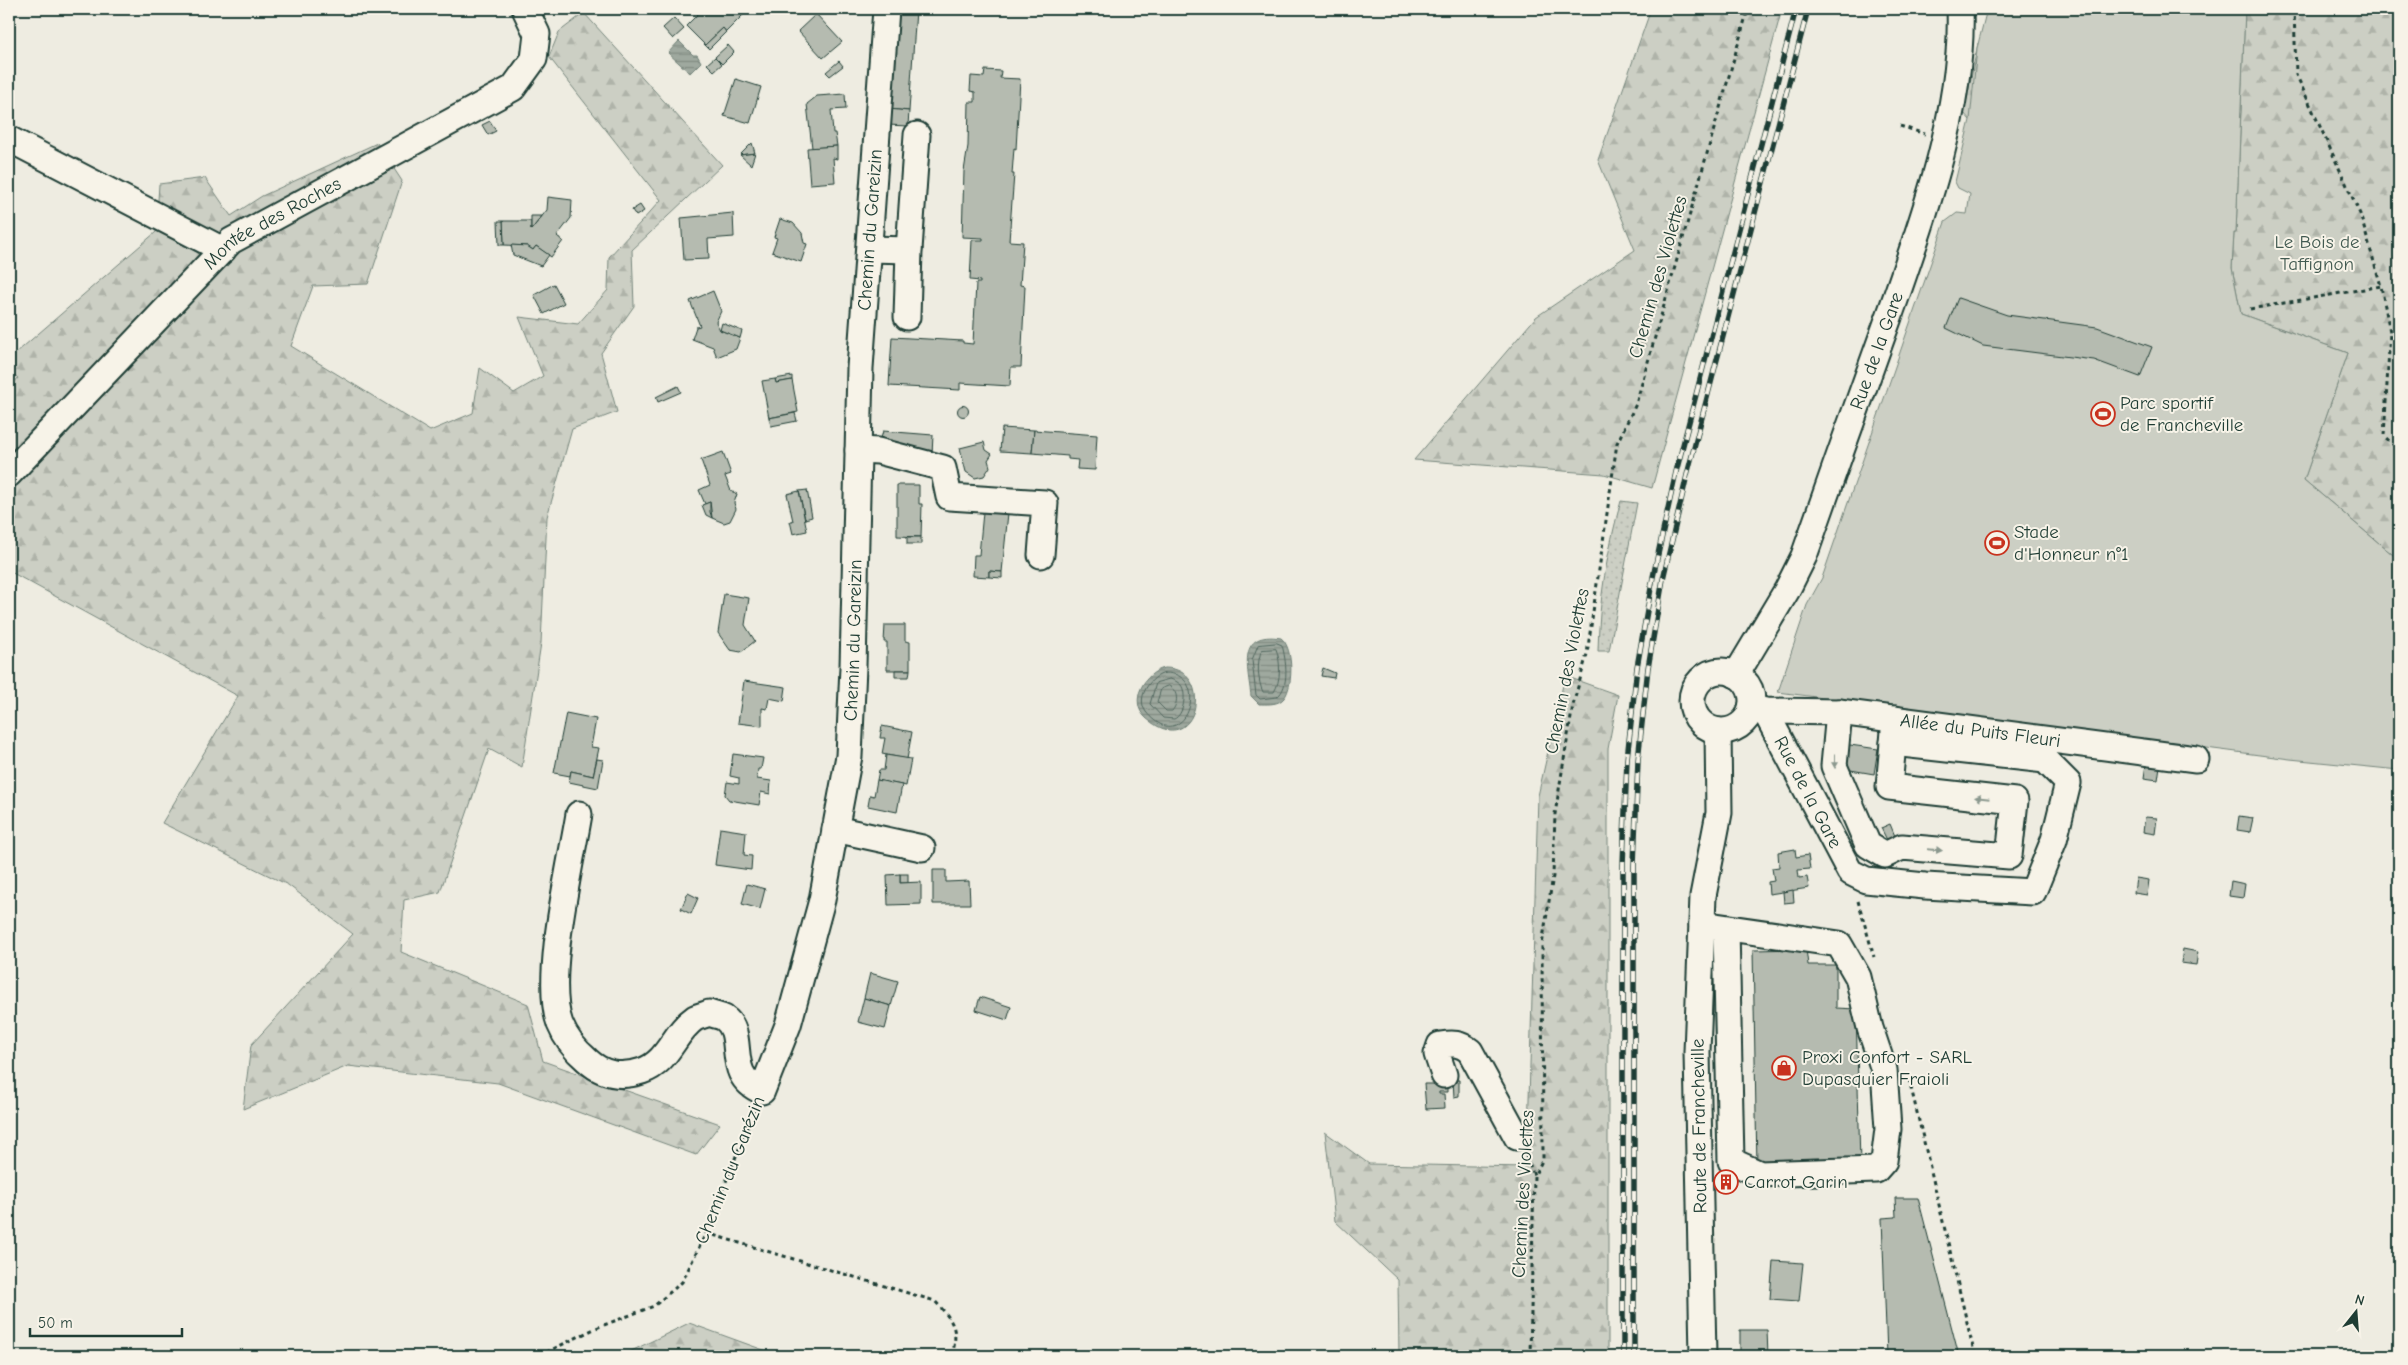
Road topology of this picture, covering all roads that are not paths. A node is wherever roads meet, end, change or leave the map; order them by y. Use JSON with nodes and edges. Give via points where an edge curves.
{"nodes":[{"id":1,"x":525,"y":9,"type":"edge"},
{"id":2,"x":886,"y":9,"type":"edge"},
{"id":3,"x":1960,"y":9,"type":"edge"},
{"id":4,"x":917,"y":135,"type":"dead end"},
{"id":5,"x":9,"y":139,"type":"edge"},
{"id":6,"x":869,"y":249,"type":"junction"},
{"id":7,"x":223,"y":250,"type":"junction"},
{"id":8,"x":909,"y":250,"type":"junction"},
{"id":9,"x":907,"y":317,"type":"dead end"},
{"id":10,"x":858,"y":450,"type":"junction"},
{"id":11,"x":9,"y":474,"type":"edge"},
{"id":12,"x":1041,"y":555,"type":"dead end"},
{"id":13,"x":1736,"y":674,"type":"junction"},
{"id":14,"x":1758,"y":709,"type":"junction"},
{"id":15,"x":1839,"y":712,"type":"junction"},
{"id":16,"x":1718,"y":730,"type":"junction"},
{"id":17,"x":1894,"y":731,"type":"junction"},
{"id":18,"x":2196,"y":759,"type":"dead end"},
{"id":19,"x":579,"y":814,"type":"dead end"},
{"id":20,"x":835,"y":829,"type":"junction"},
{"id":21,"x":922,"y":848,"type":"dead end"},
{"id":22,"x":822,"y":900,"type":"joint"},
{"id":23,"x":1714,"y":926,"type":"junction"},
{"id":24,"x":1444,"y":1075,"type":"dead end"},
{"id":25,"x":1517,"y":1137,"type":"dead end"},
{"id":26,"x":1699,"y":1161,"type":"junction"},
{"id":27,"x":1730,"y":1161,"type":"junction"},
{"id":28,"x":1703,"y":1356,"type":"edge"}],
"edges":[{"from":1,"to":7,"type":"street","name":"Montée des Roches","via":[[537,34],[534,59],[513,88],[231,241]]},
{"from":2,"to":6,"type":"street","name":"Chemin du Gareizin"},
{"from":3,"to":13,"type":"street","name":"Rue de la Gare","via":[[1958,64],[1926,212],[1804,556]]},
{"from":4,"to":8,"type":"street"},
{"from":5,"to":7,"type":"street"},
{"from":6,"to":8,"type":"street"},
{"from":6,"to":10,"type":"street","name":"Chemin du Gareizin"},
{"from":7,"to":11,"type":"street","name":"Montée des Roches"},
{"from":8,"to":9,"type":"street"},
{"from":10,"to":12,"type":"street","via":[[878,451],[943,468],[949,497],[1044,503]]},
{"from":10,"to":20,"type":"street","name":"Chemin du Gareizin","via":[[848,756]]},
{"from":13,"to":14,"type":"street","via":[[1749,688]]},
{"from":13,"to":16,"type":"street","via":[[1718,671],[1701,680],[1692,696],[1695,714],[1701,722]]},
{"from":14,"to":15,"type":"street","name":"Allée du Puits Fleuri"},
{"from":14,"to":16,"type":"street","via":[[1735,728]]},
{"from":14,"to":17,"type":"street","name":"Rue de la Gare","via":[[1858,876],[1925,886],[2033,892],[2054,840],[2068,782],[2045,760]]},
{"from":15,"to":17,"type":"street","name":"Allée du Puits Fleuri"},
{"from":15,"to":17,"type":"street","one_way":true,"via":[[1834,766],[1868,845],[1885,855],[1902,847],[2010,856],[2015,801],[1889,787]]},
{"from":16,"to":23,"type":"street","name":"Route de Francheville","via":[[1719,813],[1703,896]]},
{"from":17,"to":18,"type":"street","name":"Allée du Puits Fleuri"},
{"from":19,"to":22,"type":"street","name":"Chemin du Garézin","via":[[556,954],[554,986],[560,1022],[573,1048],[595,1067],[612,1075],[643,1071],[663,1059],[695,1019],[709,1013],[726,1019],[733,1030],[741,1076],[750,1087],[762,1091],[788,1025]]},
{"from":20,"to":21,"type":"street"},
{"from":20,"to":22,"type":"street","name":"Chemin du Gareizin"},
{"from":23,"to":26,"type":"street","name":"Route de Francheville","via":[[1697,1052]]},
{"from":23,"to":27,"type":"street"},
{"from":23,"to":27,"type":"street","via":[[1839,944],[1858,977],[1884,1070],[1888,1129],[1884,1161],[1876,1170],[1760,1174]]},
{"from":24,"to":25,"type":"street","via":[[1437,1054],[1440,1045],[1462,1045],[1470,1051]]},
{"from":26,"to":27,"type":"street"},
{"from":26,"to":28,"type":"street","name":"Route de Francheville"}]}
